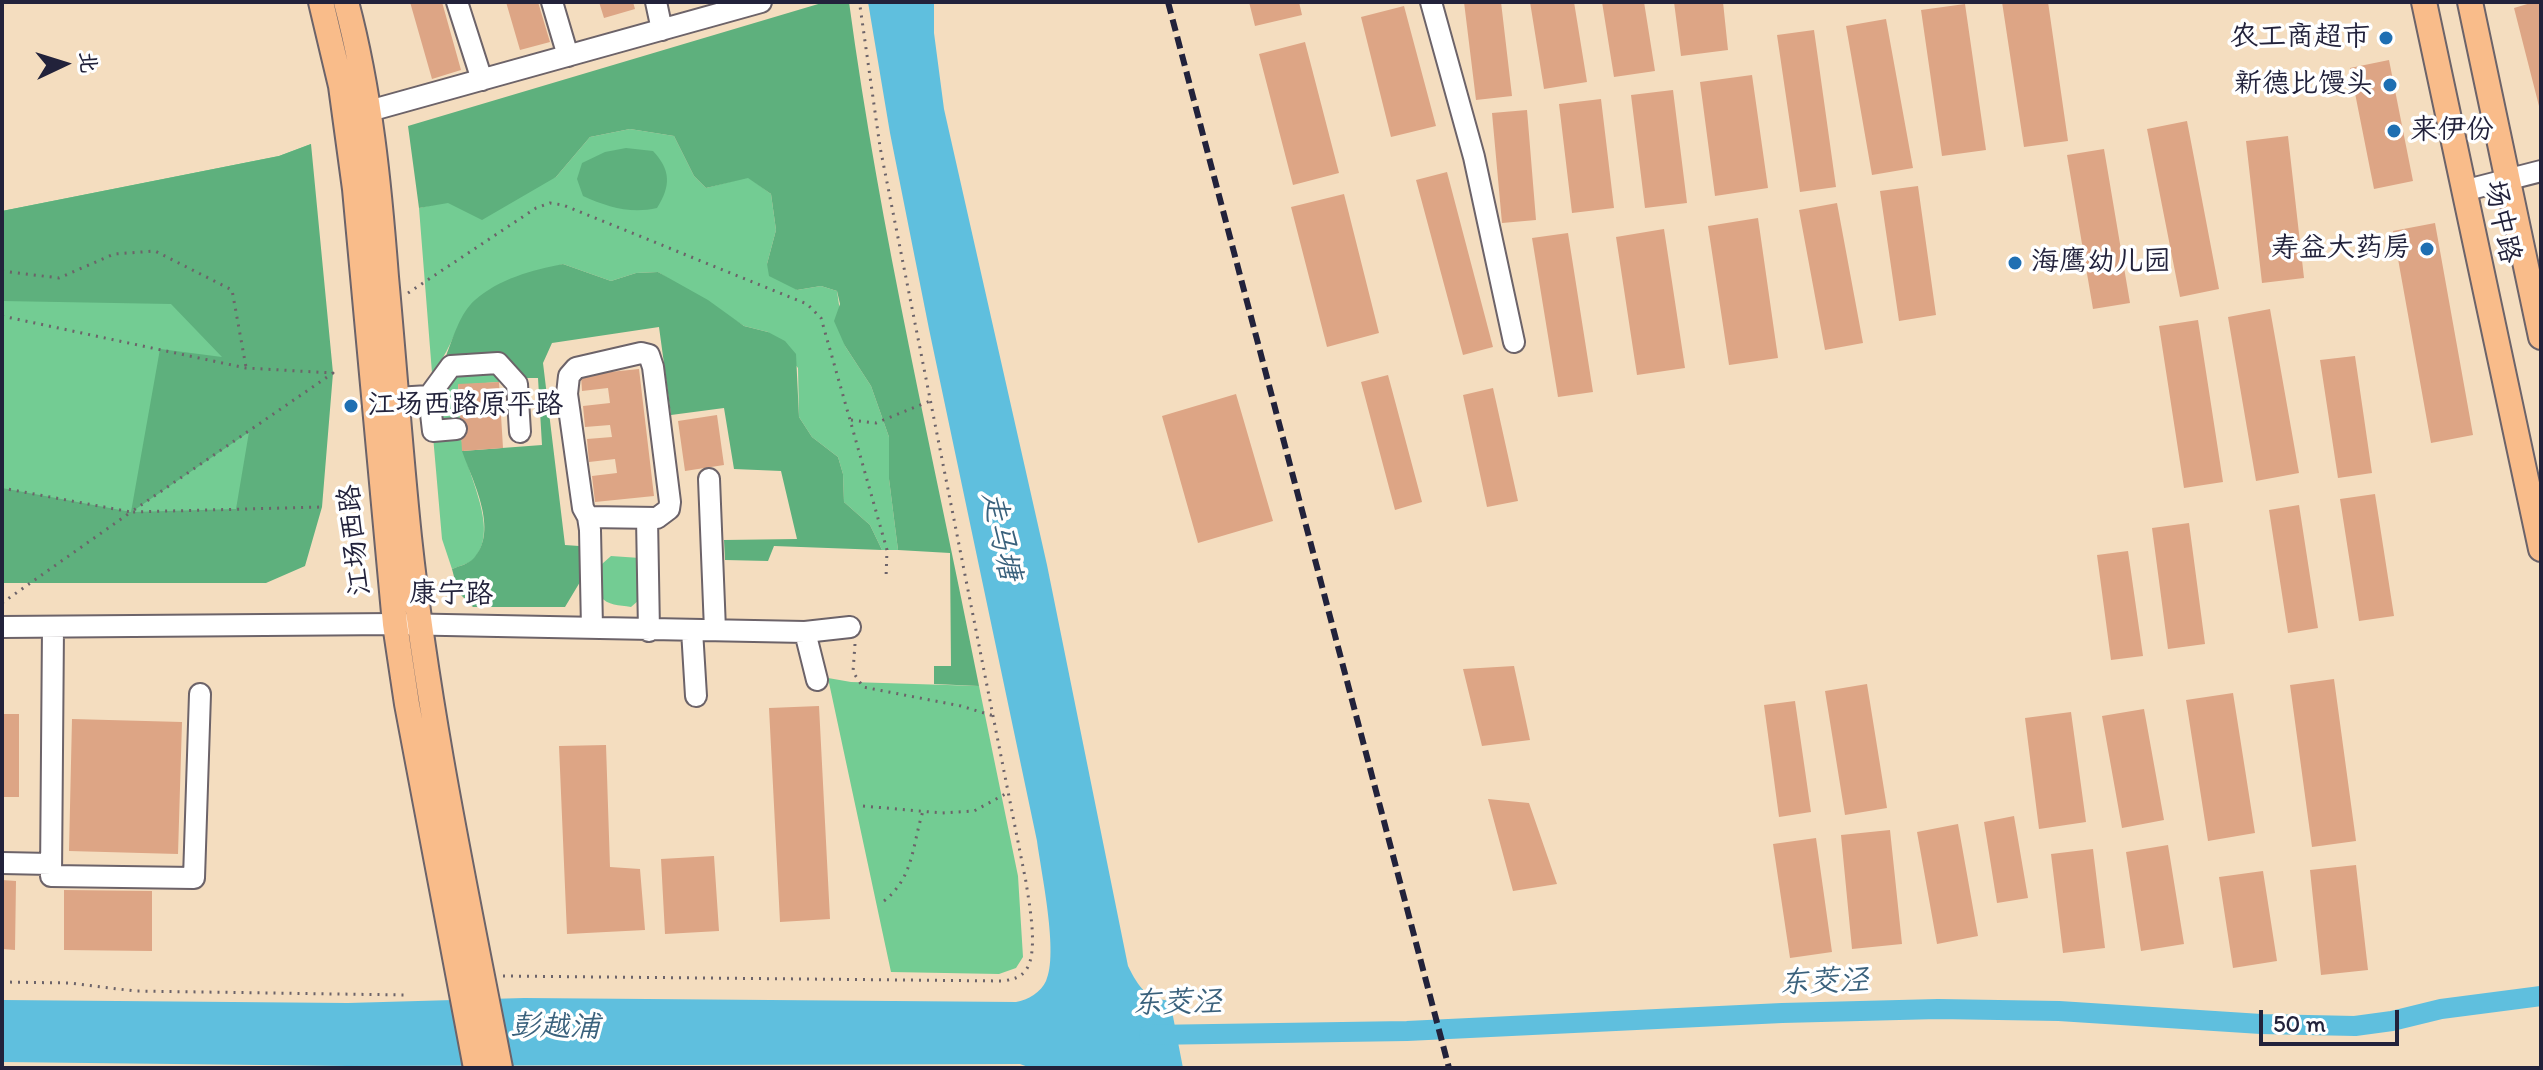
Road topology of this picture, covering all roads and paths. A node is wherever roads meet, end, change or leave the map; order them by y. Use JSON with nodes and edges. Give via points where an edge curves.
{"nodes":[{"id":1,"x":321,"y":2,"type":"edge"},
{"id":2,"x":346,"y":2,"type":"edge"},
{"id":3,"x":457,"y":2,"type":"edge"},
{"id":4,"x":552,"y":2,"type":"edge"},
{"id":5,"x":656,"y":2,"type":"edge"},
{"id":6,"x":761,"y":2,"type":"edge"},
{"id":7,"x":1431,"y":2,"type":"edge"},
{"id":8,"x":2424,"y":2,"type":"edge"},
{"id":9,"x":2470,"y":2,"type":"edge"},
{"id":10,"x":860,"y":6,"type":"dead end"},
{"id":11,"x":662,"y":30,"type":"junction"},
{"id":12,"x":568,"y":56,"type":"junction"},
{"id":13,"x":482,"y":80,"type":"junction"},
{"id":14,"x":369,"y":111,"type":"junction"},
{"id":15,"x":2541,"y":171,"type":"edge"},
{"id":16,"x":2506,"y":180,"type":"junction"},
{"id":17,"x":2463,"y":191,"type":"junction"},
{"id":18,"x":2,"y":271,"type":"edge"},
{"id":19,"x":389,"y":306,"type":"junction"},
{"id":20,"x":2,"y":316,"type":"edge"},
{"id":21,"x":2541,"y":337,"type":"edge"},
{"id":22,"x":1514,"y":342,"type":"dead end"},
{"id":23,"x":246,"y":368,"type":"junction"},
{"id":24,"x":429,"y":396,"type":"junction"},
{"id":25,"x":396,"y":398,"type":"junction"},
{"id":26,"x":930,"y":401,"type":"junction"},
{"id":27,"x":849,"y":419,"type":"junction"},
{"id":28,"x":456,"y":429,"type":"dead end"},
{"id":29,"x":520,"y":432,"type":"dead end"},
{"id":30,"x":709,"y":479,"type":"dead end"},
{"id":31,"x":2,"y":488,"type":"edge"},
{"id":32,"x":322,"y":507,"type":"dead end"},
{"id":33,"x":131,"y":512,"type":"junction"},
{"id":34,"x":588,"y":517,"type":"junction"},
{"id":35,"x":647,"y":518,"type":"junction"},
{"id":36,"x":2539,"y":534,"type":"edge"},
{"id":37,"x":886,"y":578,"type":"dead end"},
{"id":38,"x":2,"y":603,"type":"edge"},
{"id":39,"x":407,"y":625,"type":"junction"},
{"id":40,"x":2,"y":627,"type":"edge"},
{"id":41,"x":53,"y":627,"type":"junction"},
{"id":42,"x":850,"y":627,"type":"joint"},
{"id":43,"x":592,"y":628,"type":"junction"},
{"id":44,"x":692,"y":630,"type":"junction"},
{"id":45,"x":715,"y":630,"type":"junction"},
{"id":46,"x":649,"y":631,"type":"junction"},
{"id":47,"x":805,"y":632,"type":"junction"},
{"id":48,"x":817,"y":680,"type":"dead end"},
{"id":49,"x":200,"y":694,"type":"dead end"},
{"id":50,"x":696,"y":696,"type":"dead end"},
{"id":51,"x":994,"y":716,"type":"junction"},
{"id":52,"x":1009,"y":792,"type":"junction"},
{"id":53,"x":863,"y":806,"type":"dead end"},
{"id":54,"x":923,"y":811,"type":"junction"},
{"id":55,"x":2,"y":863,"type":"edge"},
{"id":56,"x":51,"y":864,"type":"junction"},
{"id":57,"x":884,"y":901,"type":"dead end"},
{"id":58,"x":480,"y":966,"type":"junction"},
{"id":59,"x":2,"y":982,"type":"edge"},
{"id":60,"x":405,"y":995,"type":"dead end"},
{"id":61,"x":475,"y":1067,"type":"edge"},
{"id":62,"x":500,"y":1068,"type":"edge"}],
"edges":[{"from":1,"to":39,"type":"main road","name":"江场西路","via":[[350,146]]},
{"from":2,"to":14,"type":"main road","name":"江场西路"},
{"from":3,"to":13,"type":"street"},
{"from":4,"to":12,"type":"street"},
{"from":5,"to":11,"type":"street"},
{"from":6,"to":11,"type":"street"},
{"from":7,"to":22,"type":"street","via":[[1474,157]]},
{"from":8,"to":17,"type":"main road","name":"场中路"},
{"from":9,"to":16,"type":"main road","name":"场中路"},
{"from":10,"to":26,"type":"path","via":[[880,147]]},
{"from":11,"to":12,"type":"street"},
{"from":12,"to":13,"type":"street"},
{"from":13,"to":14,"type":"street"},
{"from":14,"to":19,"type":"main road","name":"江场西路"},
{"from":15,"to":16,"type":"street"},
{"from":16,"to":17,"type":"street"},
{"from":16,"to":21,"type":"main road","name":"场中路"},
{"from":17,"to":36,"type":"main road","name":"场中路"},
{"from":18,"to":23,"type":"path","via":[[59,278],[114,254],[155,251],[232,290]]},
{"from":19,"to":25,"type":"main road","name":"江场西路"},
{"from":19,"to":27,"type":"path","via":[[536,208],[563,205],[807,304],[821,318]]},
{"from":20,"to":23,"type":"path"},
{"from":23,"to":33,"type":"path","via":[[333,373]]},
{"from":24,"to":25,"type":"street"},
{"from":24,"to":28,"type":"street","via":[[433,431]]},
{"from":24,"to":29,"type":"street","via":[[451,366],[498,363],[517,384]]},
{"from":25,"to":39,"type":"main road","name":"江场西路"},
{"from":26,"to":27,"type":"path","via":[[876,423]]},
{"from":26,"to":51,"type":"path"},
{"from":27,"to":37,"type":"path","via":[[887,550]]},
{"from":30,"to":45,"type":"street"},
{"from":31,"to":33,"type":"path"},
{"from":32,"to":33,"type":"path"},
{"from":33,"to":38,"type":"path"},
{"from":34,"to":35,"type":"street"},
{"from":34,"to":35,"type":"street","via":[[567,394],[569,376],[576,368],[641,353],[649,355],[653,367],[670,502],[663,515]]},
{"from":34,"to":43,"type":"street"},
{"from":35,"to":46,"type":"street"},
{"from":39,"to":41,"type":"street","name":"康宁路"},
{"from":39,"to":43,"type":"street","name":"康宁路"},
{"from":39,"to":58,"type":"main road","name":"江场西路","via":[[430,700]]},
{"from":39,"to":61,"type":"main road","name":"江场西路","via":[[409,717]]},
{"from":40,"to":41,"type":"street","name":"康宁路"},
{"from":41,"to":56,"type":"street"},
{"from":42,"to":47,"type":"street","name":"康宁路"},
{"from":42,"to":51,"type":"path","via":[[855,641],[853,672],[863,687]]},
{"from":43,"to":46,"type":"street","name":"康宁路"},
{"from":44,"to":45,"type":"street","name":"康宁路"},
{"from":44,"to":46,"type":"street","name":"康宁路"},
{"from":44,"to":50,"type":"street"},
{"from":45,"to":47,"type":"street","name":"康宁路"},
{"from":47,"to":48,"type":"street"},
{"from":49,"to":56,"type":"street","via":[[194,878],[51,876]]},
{"from":51,"to":52,"type":"path"},
{"from":52,"to":54,"type":"path","via":[[974,811]]},
{"from":52,"to":58,"type":"path","via":[[1031,924],[1028,968],[1018,978],[905,982]]},
{"from":53,"to":54,"type":"path"},
{"from":54,"to":57,"type":"path","via":[[908,874]]},
{"from":55,"to":56,"type":"street"},
{"from":58,"to":62,"type":"main road","name":"江场西路"},
{"from":59,"to":60,"type":"path","via":[[135,991]]}]}
